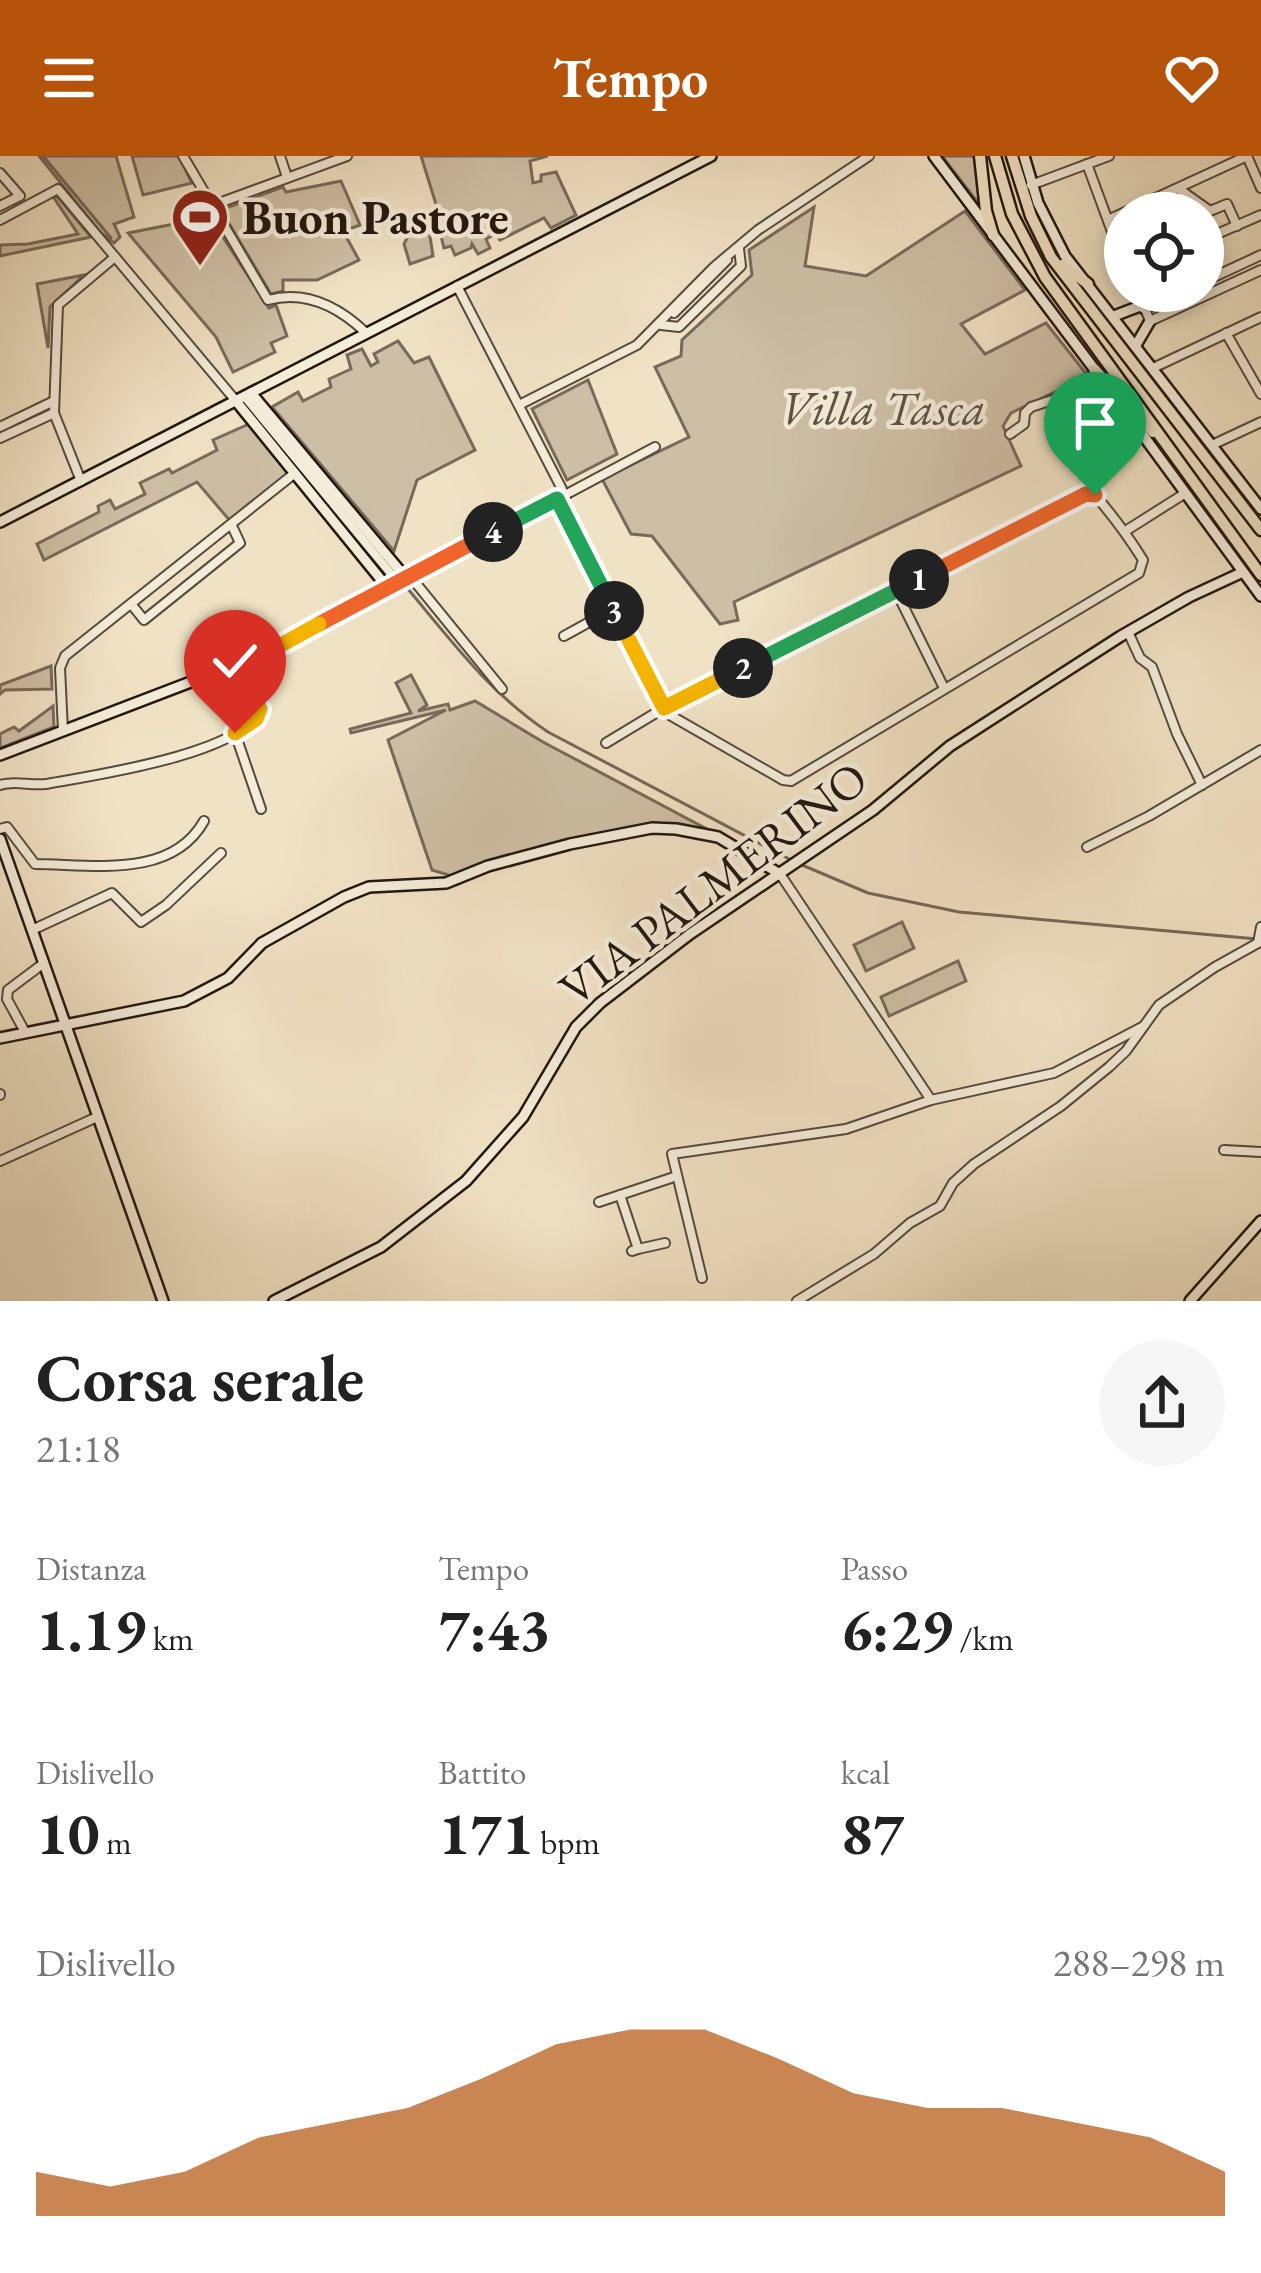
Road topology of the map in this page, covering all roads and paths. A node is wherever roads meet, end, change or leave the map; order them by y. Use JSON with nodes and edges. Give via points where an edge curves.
{"nodes":[{"id":1,"x":183,"y":156,"type":"edge"},
{"id":2,"x":280,"y":156,"type":"edge"},
{"id":3,"x":347,"y":156,"type":"edge"},
{"id":4,"x":712,"y":156,"type":"edge"},
{"id":5,"x":869,"y":156,"type":"edge"},
{"id":6,"x":934,"y":156,"type":"edge"},
{"id":7,"x":980,"y":156,"type":"edge"},
{"id":8,"x":995,"y":156,"type":"edge"},
{"id":9,"x":1012,"y":156,"type":"edge"},
{"id":10,"x":1024,"y":156,"type":"edge"},
{"id":11,"x":1109,"y":156,"type":"edge"},
{"id":12,"x":1247,"y":156,"type":"edge"},
{"id":13,"x":1087,"y":164,"type":"junction"},
{"id":14,"x":0,"y":172,"type":"edge"},
{"id":15,"x":288,"y":178,"type":"junction"},
{"id":16,"x":1031,"y":185,"type":"junction"},
{"id":17,"x":1178,"y":188,"type":"junction"},
{"id":18,"x":1261,"y":188,"type":"edge"},
{"id":19,"x":1171,"y":192,"type":"edge"},
{"id":20,"x":0,"y":206,"type":"edge"},
{"id":21,"x":211,"y":206,"type":"junction"},
{"id":22,"x":1104,"y":209,"type":"edge"},
{"id":23,"x":1261,"y":215,"type":"edge"},
{"id":24,"x":0,"y":220,"type":"edge"},
{"id":25,"x":1237,"y":226,"type":"junction"},
{"id":26,"x":1224,"y":231,"type":"edge"},
{"id":27,"x":993,"y":235,"type":"junction"},
{"id":28,"x":735,"y":251,"type":"junction"},
{"id":29,"x":1261,"y":255,"type":"edge"},
{"id":30,"x":116,"y":257,"type":"junction"},
{"id":31,"x":1051,"y":257,"type":"junction"},
{"id":32,"x":1261,"y":270,"type":"edge"},
{"id":33,"x":1224,"y":272,"type":"edge"},
{"id":34,"x":1088,"y":284,"type":"junction"},
{"id":35,"x":457,"y":286,"type":"junction"},
{"id":36,"x":1128,"y":312,"type":"edge"},
{"id":37,"x":1144,"y":312,"type":"edge"},
{"id":38,"x":1114,"y":316,"type":"junction"},
{"id":39,"x":1261,"y":317,"type":"edge"},
{"id":40,"x":662,"y":322,"type":"junction"},
{"id":41,"x":1150,"y":322,"type":"junction"},
{"id":42,"x":366,"y":333,"type":"junction"},
{"id":43,"x":1226,"y":333,"type":"junction"},
{"id":44,"x":1136,"y":345,"type":"junction"},
{"id":45,"x":1153,"y":368,"type":"junction"},
{"id":46,"x":1097,"y":373,"type":"junction"},
{"id":47,"x":1261,"y":394,"type":"edge"},
{"id":48,"x":244,"y":397,"type":"junction"},
{"id":49,"x":54,"y":401,"type":"junction"},
{"id":50,"x":519,"y":405,"type":"junction"},
{"id":51,"x":54,"y":412,"type":"junction"},
{"id":52,"x":1261,"y":422,"type":"edge"},
{"id":53,"x":0,"y":428,"type":"edge"},
{"id":54,"x":1010,"y":434,"type":"dead end"},
{"id":55,"x":0,"y":438,"type":"edge"},
{"id":56,"x":1212,"y":445,"type":"junction"},
{"id":57,"x":655,"y":447,"type":"dead end"},
{"id":58,"x":1175,"y":455,"type":"junction"},
{"id":59,"x":295,"y":473,"type":"junction"},
{"id":60,"x":81,"y":481,"type":"junction"},
{"id":61,"x":1184,"y":494,"type":"junction"},
{"id":62,"x":561,"y":497,"type":"junction"},
{"id":63,"x":1261,"y":509,"type":"edge"},
{"id":64,"x":0,"y":522,"type":"edge"},
{"id":65,"x":232,"y":526,"type":"junction"},
{"id":66,"x":1127,"y":530,"type":"junction"},
{"id":67,"x":1261,"y":530,"type":"edge"},
{"id":68,"x":1243,"y":572,"type":"junction"},
{"id":69,"x":1261,"y":574,"type":"edge"},
{"id":70,"x":400,"y":580,"type":"junction"},
{"id":71,"x":896,"y":591,"type":"junction"},
{"id":72,"x":1261,"y":596,"type":"edge"},
{"id":73,"x":132,"y":604,"type":"junction"},
{"id":74,"x":614,"y":609,"type":"junction"},
{"id":75,"x":1128,"y":632,"type":"junction"},
{"id":76,"x":564,"y":636,"type":"dead end"},
{"id":77,"x":228,"y":668,"type":"junction"},
{"id":78,"x":944,"y":688,"type":"junction"},
{"id":79,"x":502,"y":689,"type":"dead end"},
{"id":80,"x":664,"y":708,"type":"junction"},
{"id":81,"x":63,"y":731,"type":"junction"},
{"id":82,"x":235,"y":733,"type":"junction"},
{"id":83,"x":606,"y":743,"type":"dead end"},
{"id":84,"x":1261,"y":750,"type":"edge"},
{"id":85,"x":0,"y":755,"type":"edge"},
{"id":86,"x":0,"y":785,"type":"edge"},
{"id":87,"x":1202,"y":785,"type":"junction"},
{"id":88,"x":261,"y":809,"type":"dead end"},
{"id":89,"x":204,"y":821,"type":"dead end"},
{"id":90,"x":0,"y":829,"type":"edge"},
{"id":91,"x":0,"y":838,"type":"edge"},
{"id":92,"x":1088,"y":847,"type":"dead end"},
{"id":93,"x":220,"y":853,"type":"dead end"},
{"id":94,"x":785,"y":871,"type":"junction"},
{"id":95,"x":32,"y":929,"type":"junction"},
{"id":96,"x":1260,"y":935,"type":"edge"},
{"id":97,"x":44,"y":963,"type":"junction"},
{"id":98,"x":4,"y":989,"type":"edge"},
{"id":99,"x":65,"y":1024,"type":"junction"},
{"id":100,"x":1142,"y":1027,"type":"junction"},
{"id":101,"x":25,"y":1032,"type":"junction"},
{"id":102,"x":0,"y":1038,"type":"edge"},
{"id":103,"x":931,"y":1100,"type":"junction"},
{"id":104,"x":97,"y":1117,"type":"junction"},
{"id":105,"x":1224,"y":1150,"type":"dead end"},
{"id":106,"x":1261,"y":1152,"type":"edge"},
{"id":107,"x":0,"y":1161,"type":"edge"},
{"id":108,"x":677,"y":1176,"type":"junction"},
{"id":109,"x":620,"y":1195,"type":"junction"},
{"id":110,"x":599,"y":1202,"type":"dead end"},
{"id":111,"x":1261,"y":1221,"type":"edge"},
{"id":112,"x":665,"y":1244,"type":"dead end"},
{"id":113,"x":701,"y":1278,"type":"dead end"},
{"id":114,"x":1194,"y":1300,"type":"edge"},
{"id":115,"x":163,"y":1301,"type":"edge"},
{"id":116,"x":274,"y":1301,"type":"edge"},
{"id":117,"x":797,"y":1301,"type":"edge"}],
"edges":[{"from":1,"to":21,"type":"street"},
{"from":2,"to":15,"type":"street"},
{"from":3,"to":15,"type":"street"},
{"from":4,"to":35,"type":"street"},
{"from":5,"to":28,"type":"street"},
{"from":6,"to":27,"type":"street"},
{"from":7,"to":27,"type":"main road"},
{"from":8,"to":58,"type":"main road","via":[[1012,214],[1045,277]]},
{"from":9,"to":31,"type":"main road"},
{"from":10,"to":16,"type":"street"},
{"from":11,"to":13,"type":"street"},
{"from":12,"to":17,"type":"street"},
{"from":12,"to":18,"type":"street"},
{"from":13,"to":16,"type":"street"},
{"from":13,"to":22,"type":"street"},
{"from":14,"to":20,"type":"street","via":[[20,196]]},
{"from":15,"to":21,"type":"street"},
{"from":16,"to":34,"type":"street"},
{"from":17,"to":19,"type":"street"},
{"from":17,"to":25,"type":"street","via":[[1210,212],[1227,204]]},
{"from":21,"to":42,"type":"street","via":[[268,300],[320,302]]},
{"from":23,"to":25,"type":"street"},
{"from":24,"to":30,"type":"street","via":[[54,188]]},
{"from":25,"to":26,"type":"street"},
{"from":27,"to":46,"type":"street"},
{"from":28,"to":40,"type":"street"},
{"from":28,"to":40,"type":"street","via":[[741,266],[680,327]]},
{"from":29,"to":33,"type":"street"},
{"from":30,"to":48,"type":"street"},
{"from":30,"to":49,"type":"street","via":[[58,305]]},
{"from":31,"to":34,"type":"main road"},
{"from":31,"to":67,"type":"main road"},
{"from":32,"to":41,"type":"street"},
{"from":34,"to":38,"type":"street"},
{"from":35,"to":42,"type":"street"},
{"from":35,"to":50,"type":"street"},
{"from":36,"to":38,"type":"street"},
{"from":37,"to":41,"type":"street"},
{"from":38,"to":44,"type":"street"},
{"from":39,"to":43,"type":"street"},
{"from":40,"to":50,"type":"street","via":[[637,345]]},
{"from":41,"to":44,"type":"street"},
{"from":42,"to":48,"type":"street"},
{"from":43,"to":45,"type":"street"},
{"from":43,"to":47,"type":"street"},
{"from":44,"to":45,"type":"street"},
{"from":45,"to":56,"type":"street"},
{"from":46,"to":54,"type":"street","via":[[1082,390],[1031,407]]},
{"from":46,"to":58,"type":"main road"},
{"from":46,"to":61,"type":"street"},
{"from":48,"to":59,"type":"street"},
{"from":48,"to":60,"type":"street"},
{"from":48,"to":70,"type":"street"},
{"from":49,"to":51,"type":"street"},
{"from":49,"to":53,"type":"street"},
{"from":50,"to":62,"type":"street"},
{"from":51,"to":55,"type":"street"},
{"from":51,"to":60,"type":"street"},
{"from":52,"to":56,"type":"street"},
{"from":56,"to":63,"type":"street"},
{"from":57,"to":62,"type":"street"},
{"from":58,"to":69,"type":"main road"},
{"from":59,"to":65,"type":"street"},
{"from":59,"to":70,"type":"street"},
{"from":60,"to":64,"type":"street"},
{"from":61,"to":66,"type":"street"},
{"from":61,"to":68,"type":"street"},
{"from":62,"to":70,"type":"street"},
{"from":62,"to":74,"type":"street"},
{"from":65,"to":73,"type":"street"},
{"from":65,"to":73,"type":"street","via":[[240,543],[144,620]]},
{"from":66,"to":71,"type":"street","via":[[1086,494]]},
{"from":66,"to":78,"type":"street","via":[[1143,560],[1139,573]]},
{"from":68,"to":72,"type":"street"},
{"from":68,"to":75,"type":"street","name":"VIA PALMERINO"},
{"from":70,"to":77,"type":"street"},
{"from":70,"to":79,"type":"street"},
{"from":71,"to":78,"type":"street"},
{"from":71,"to":80,"type":"street"},
{"from":73,"to":81,"type":"street","via":[[65,656]]},
{"from":74,"to":76,"type":"street"},
{"from":74,"to":80,"type":"street"},
{"from":75,"to":87,"type":"street","via":[[1152,667]]},
{"from":75,"to":94,"type":"street","name":"VIA PALMERINO","via":[[950,746]]},
{"from":77,"to":81,"type":"street"},
{"from":77,"to":82,"type":"street","via":[[260,709]]},
{"from":78,"to":80,"type":"street","via":[[791,781]]},
{"from":80,"to":83,"type":"street"},
{"from":81,"to":85,"type":"street"},
{"from":82,"to":86,"type":"street","via":[[115,774]]},
{"from":82,"to":88,"type":"street"},
{"from":84,"to":87,"type":"street"},
{"from":87,"to":92,"type":"street"},
{"from":89,"to":90,"type":"street","via":[[181,846],[123,868],[35,864],[7,826]]},
{"from":91,"to":95,"type":"street"},
{"from":93,"to":95,"type":"street","via":[[141,922],[112,893]]},
{"from":94,"to":99,"type":"street","via":[[718,837],[676,829],[569,844],[446,884],[369,887],[262,943],[227,978],[184,1001]]},
{"from":94,"to":103,"type":"street"},
{"from":94,"to":116,"type":"street","name":"VIA PALMERINO","via":[[586,1016],[523,1117],[466,1181],[368,1255]]},
{"from":95,"to":97,"type":"street"},
{"from":96,"to":100,"type":"street","via":[[1178,991]]},
{"from":97,"to":98,"type":"street"},
{"from":97,"to":99,"type":"street"},
{"from":98,"to":101,"type":"street"},
{"from":99,"to":101,"type":"street"},
{"from":99,"to":104,"type":"street"},
{"from":100,"to":103,"type":"street","via":[[1054,1073]]},
{"from":100,"to":117,"type":"street","via":[[1084,1088],[953,1183],[940,1206]]},
{"from":101,"to":102,"type":"street"},
{"from":103,"to":108,"type":"street","via":[[811,1137],[672,1154]]},
{"from":104,"to":107,"type":"street"},
{"from":104,"to":115,"type":"street"},
{"from":105,"to":106,"type":"street"},
{"from":108,"to":109,"type":"street"},
{"from":108,"to":113,"type":"street"},
{"from":109,"to":110,"type":"street"},
{"from":109,"to":112,"type":"street","via":[[635,1250]]},
{"from":111,"to":114,"type":"street"}]}
